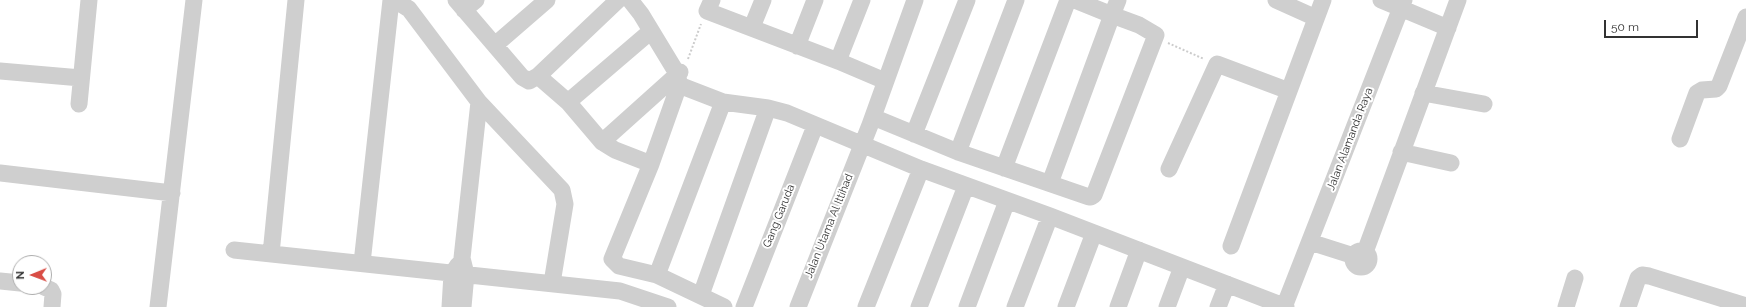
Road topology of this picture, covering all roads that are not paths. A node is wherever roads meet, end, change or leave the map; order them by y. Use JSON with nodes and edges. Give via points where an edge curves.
{"nodes":[{"id":1,"x":89,"y":0,"type":"edge"},
{"id":2,"x":194,"y":0,"type":"edge"},
{"id":3,"x":296,"y":0,"type":"edge"},
{"id":4,"x":391,"y":0,"type":"edge"},
{"id":5,"x":395,"y":0,"type":"edge"},
{"id":6,"x":547,"y":0,"type":"edge"},
{"id":7,"x":618,"y":0,"type":"edge"},
{"id":8,"x":630,"y":0,"type":"edge"},
{"id":9,"x":763,"y":0,"type":"edge"},
{"id":10,"x":815,"y":0,"type":"edge"},
{"id":11,"x":862,"y":0,"type":"edge"},
{"id":12,"x":915,"y":0,"type":"edge"},
{"id":13,"x":967,"y":0,"type":"edge"},
{"id":14,"x":1016,"y":0,"type":"edge"},
{"id":15,"x":1068,"y":0,"type":"edge"},
{"id":16,"x":1075,"y":0,"type":"edge"},
{"id":17,"x":1276,"y":0,"type":"edge"},
{"id":18,"x":1323,"y":0,"type":"edge"},
{"id":19,"x":1381,"y":0,"type":"edge"},
{"id":20,"x":1458,"y":0,"type":"edge"},
{"id":21,"x":465,"y":3,"type":"edge"},
{"id":22,"x":1403,"y":4,"type":"edge"},
{"id":23,"x":710,"y":6,"type":"edge"},
{"id":24,"x":1115,"y":8,"type":"edge"},
{"id":25,"x":1746,"y":17,"type":"edge"},
{"id":26,"x":1316,"y":18,"type":"junction"},
{"id":27,"x":752,"y":27,"type":"junction"},
{"id":28,"x":1448,"y":28,"type":"junction"},
{"id":29,"x":651,"y":31,"type":"junction"},
{"id":30,"x":494,"y":45,"type":"junction"},
{"id":31,"x":797,"y":46,"type":"junction"},
{"id":32,"x":1738,"y":58,"type":"edge"},
{"id":33,"x":838,"y":61,"type":"junction"},
{"id":34,"x":0,"y":71,"type":"edge"},
{"id":35,"x":681,"y":73,"type":"junction"},
{"id":36,"x":538,"y":76,"type":"junction"},
{"id":37,"x":81,"y":78,"type":"junction"},
{"id":38,"x":885,"y":81,"type":"junction"},
{"id":39,"x":1289,"y":91,"type":"junction"},
{"id":40,"x":1423,"y":93,"type":"junction"},
{"id":41,"x":479,"y":102,"type":"junction"},
{"id":42,"x":568,"y":102,"type":"junction"},
{"id":43,"x":723,"y":102,"type":"junction"},
{"id":44,"x":79,"y":104,"type":"dead end"},
{"id":45,"x":1484,"y":104,"type":"dead end"},
{"id":46,"x":768,"y":108,"type":"junction"},
{"id":47,"x":815,"y":126,"type":"junction"},
{"id":48,"x":867,"y":132,"type":"junction"},
{"id":49,"x":914,"y":134,"type":"junction"},
{"id":50,"x":1680,"y":139,"type":"dead end"},
{"id":51,"x":602,"y":142,"type":"junction"},
{"id":52,"x":958,"y":152,"type":"junction"},
{"id":53,"x":1401,"y":152,"type":"junction"},
{"id":54,"x":1451,"y":163,"type":"dead end"},
{"id":55,"x":651,"y":164,"type":"junction"},
{"id":56,"x":1004,"y":168,"type":"junction"},
{"id":57,"x":921,"y":169,"type":"junction"},
{"id":58,"x":1169,"y":169,"type":"dead end"},
{"id":59,"x":0,"y":173,"type":"edge"},
{"id":60,"x":1050,"y":183,"type":"junction"},
{"id":61,"x":966,"y":186,"type":"junction"},
{"id":62,"x":172,"y":193,"type":"junction"},
{"id":63,"x":1007,"y":201,"type":"junction"},
{"id":64,"x":1050,"y":216,"type":"junction"},
{"id":65,"x":1094,"y":233,"type":"junction"},
{"id":66,"x":1310,"y":242,"type":"junction"},
{"id":67,"x":1231,"y":246,"type":"dead end"},
{"id":68,"x":234,"y":250,"type":"dead end"},
{"id":69,"x":1139,"y":250,"type":"junction"},
{"id":70,"x":271,"y":254,"type":"junction"},
{"id":71,"x":362,"y":263,"type":"junction"},
{"id":72,"x":1182,"y":267,"type":"junction"},
{"id":73,"x":459,"y":274,"type":"junction"},
{"id":74,"x":657,"y":275,"type":"junction"},
{"id":75,"x":1575,"y":278,"type":"dead end"},
{"id":76,"x":0,"y":281,"type":"edge"},
{"id":77,"x":12,"y":282,"type":"edge"},
{"id":78,"x":552,"y":283,"type":"junction"},
{"id":79,"x":1227,"y":284,"type":"junction"},
{"id":80,"x":52,"y":292,"type":"edge"},
{"id":81,"x":701,"y":295,"type":"junction"},
{"id":82,"x":1286,"y":304,"type":"edge"},
{"id":83,"x":1746,"y":306,"type":"edge"},
{"id":84,"x":52,"y":307,"type":"edge"},
{"id":85,"x":158,"y":307,"type":"edge"},
{"id":86,"x":450,"y":307,"type":"edge"},
{"id":87,"x":463,"y":307,"type":"edge"},
{"id":88,"x":668,"y":307,"type":"edge"},
{"id":89,"x":724,"y":307,"type":"edge"},
{"id":90,"x":744,"y":307,"type":"edge"},
{"id":91,"x":798,"y":307,"type":"edge"},
{"id":92,"x":866,"y":307,"type":"edge"},
{"id":93,"x":919,"y":307,"type":"edge"},
{"id":94,"x":967,"y":307,"type":"edge"},
{"id":95,"x":1015,"y":307,"type":"edge"},
{"id":96,"x":1066,"y":307,"type":"edge"},
{"id":97,"x":1118,"y":307,"type":"edge"},
{"id":98,"x":1167,"y":307,"type":"edge"},
{"id":99,"x":1218,"y":307,"type":"edge"},
{"id":100,"x":1566,"y":307,"type":"edge"},
{"id":101,"x":1628,"y":307,"type":"edge"}],
"edges":[{"from":1,"to":37,"type":"street"},
{"from":2,"to":62,"type":"street"},
{"from":3,"to":70,"type":"street"},
{"from":4,"to":71,"type":"street"},
{"from":5,"to":41,"type":"street","via":[[409,9]]},
{"from":6,"to":30,"type":"street"},
{"from":7,"to":36,"type":"street"},
{"from":8,"to":29,"type":"street"},
{"from":9,"to":27,"type":"street"},
{"from":10,"to":31,"type":"street"},
{"from":11,"to":33,"type":"street"},
{"from":12,"to":38,"type":"street","name":"Jalan Utama Al Ittihad"},
{"from":13,"to":49,"type":"street"},
{"from":14,"to":52,"type":"street"},
{"from":15,"to":56,"type":"street"},
{"from":16,"to":24,"type":"street"},
{"from":17,"to":26,"type":"street"},
{"from":18,"to":26,"type":"street"},
{"from":19,"to":22,"type":"street"},
{"from":20,"to":28,"type":"street"},
{"from":21,"to":30,"type":"street"},
{"from":22,"to":28,"type":"street"},
{"from":22,"to":66,"type":"street","name":"Jalan Alamanda Raya"},
{"from":23,"to":27,"type":"street"},
{"from":24,"to":60,"type":"street"},
{"from":24,"to":60,"type":"street","via":[[1156,35],[1094,195],[1089,197]]},
{"from":25,"to":32,"type":"street"},
{"from":26,"to":39,"type":"street"},
{"from":27,"to":31,"type":"street"},
{"from":28,"to":40,"type":"street"},
{"from":29,"to":35,"type":"street"},
{"from":29,"to":42,"type":"street"},
{"from":30,"to":36,"type":"street","via":[[524,79],[533,80]]},
{"from":31,"to":33,"type":"street"},
{"from":32,"to":50,"type":"street","via":[[1716,89],[1697,93]]},
{"from":33,"to":38,"type":"street"},
{"from":34,"to":37,"type":"street"},
{"from":35,"to":43,"type":"street"},
{"from":35,"to":51,"type":"street"},
{"from":35,"to":55,"type":"street"},
{"from":36,"to":42,"type":"street"},
{"from":37,"to":44,"type":"street"},
{"from":38,"to":48,"type":"street","name":"Jalan Utama Al Ittihad"},
{"from":39,"to":58,"type":"street","via":[[1216,64]]},
{"from":39,"to":67,"type":"street"},
{"from":40,"to":45,"type":"street"},
{"from":40,"to":53,"type":"street"},
{"from":41,"to":73,"type":"street"},
{"from":41,"to":78,"type":"street","via":[[562,190],[565,204]]},
{"from":42,"to":51,"type":"street"},
{"from":43,"to":46,"type":"street"},
{"from":43,"to":74,"type":"street"},
{"from":46,"to":47,"type":"street","via":[[787,113]]},
{"from":46,"to":81,"type":"street"},
{"from":47,"to":48,"type":"street"},
{"from":47,"to":90,"type":"street","name":"Gang Garuda"},
{"from":48,"to":49,"type":"street"},
{"from":48,"to":57,"type":"street"},
{"from":48,"to":91,"type":"street","name":"Jalan Utama Al Ittihad"},
{"from":49,"to":52,"type":"street"},
{"from":51,"to":55,"type":"street"},
{"from":52,"to":56,"type":"street"},
{"from":53,"to":54,"type":"street"},
{"from":53,"to":66,"type":"street","via":[[1359,254]]},
{"from":55,"to":74,"type":"street","via":[[612,259],[619,266]]},
{"from":56,"to":60,"type":"street"},
{"from":57,"to":61,"type":"street"},
{"from":57,"to":92,"type":"street"},
{"from":59,"to":62,"type":"street"},
{"from":61,"to":63,"type":"street"},
{"from":61,"to":93,"type":"street"},
{"from":62,"to":85,"type":"street"},
{"from":63,"to":64,"type":"street"},
{"from":63,"to":94,"type":"street"},
{"from":64,"to":65,"type":"street"},
{"from":64,"to":95,"type":"street"},
{"from":65,"to":69,"type":"street"},
{"from":65,"to":96,"type":"street"},
{"from":66,"to":82,"type":"street","name":"Jalan Alamanda Raya"},
{"from":68,"to":70,"type":"street"},
{"from":69,"to":72,"type":"street"},
{"from":69,"to":97,"type":"street"},
{"from":70,"to":71,"type":"street"},
{"from":71,"to":73,"type":"street"},
{"from":72,"to":79,"type":"street"},
{"from":72,"to":98,"type":"street"},
{"from":73,"to":78,"type":"street"},
{"from":73,"to":86,"type":"street"},
{"from":73,"to":87,"type":"street"},
{"from":74,"to":81,"type":"street"},
{"from":75,"to":100,"type":"street"},
{"from":76,"to":77,"type":"street"},
{"from":78,"to":88,"type":"street","via":[[620,291]]},
{"from":79,"to":82,"type":"street"},
{"from":79,"to":99,"type":"street"},
{"from":80,"to":84,"type":"street"},
{"from":81,"to":89,"type":"street"},
{"from":83,"to":101,"type":"street","via":[[1642,275],[1638,278]]}]}
